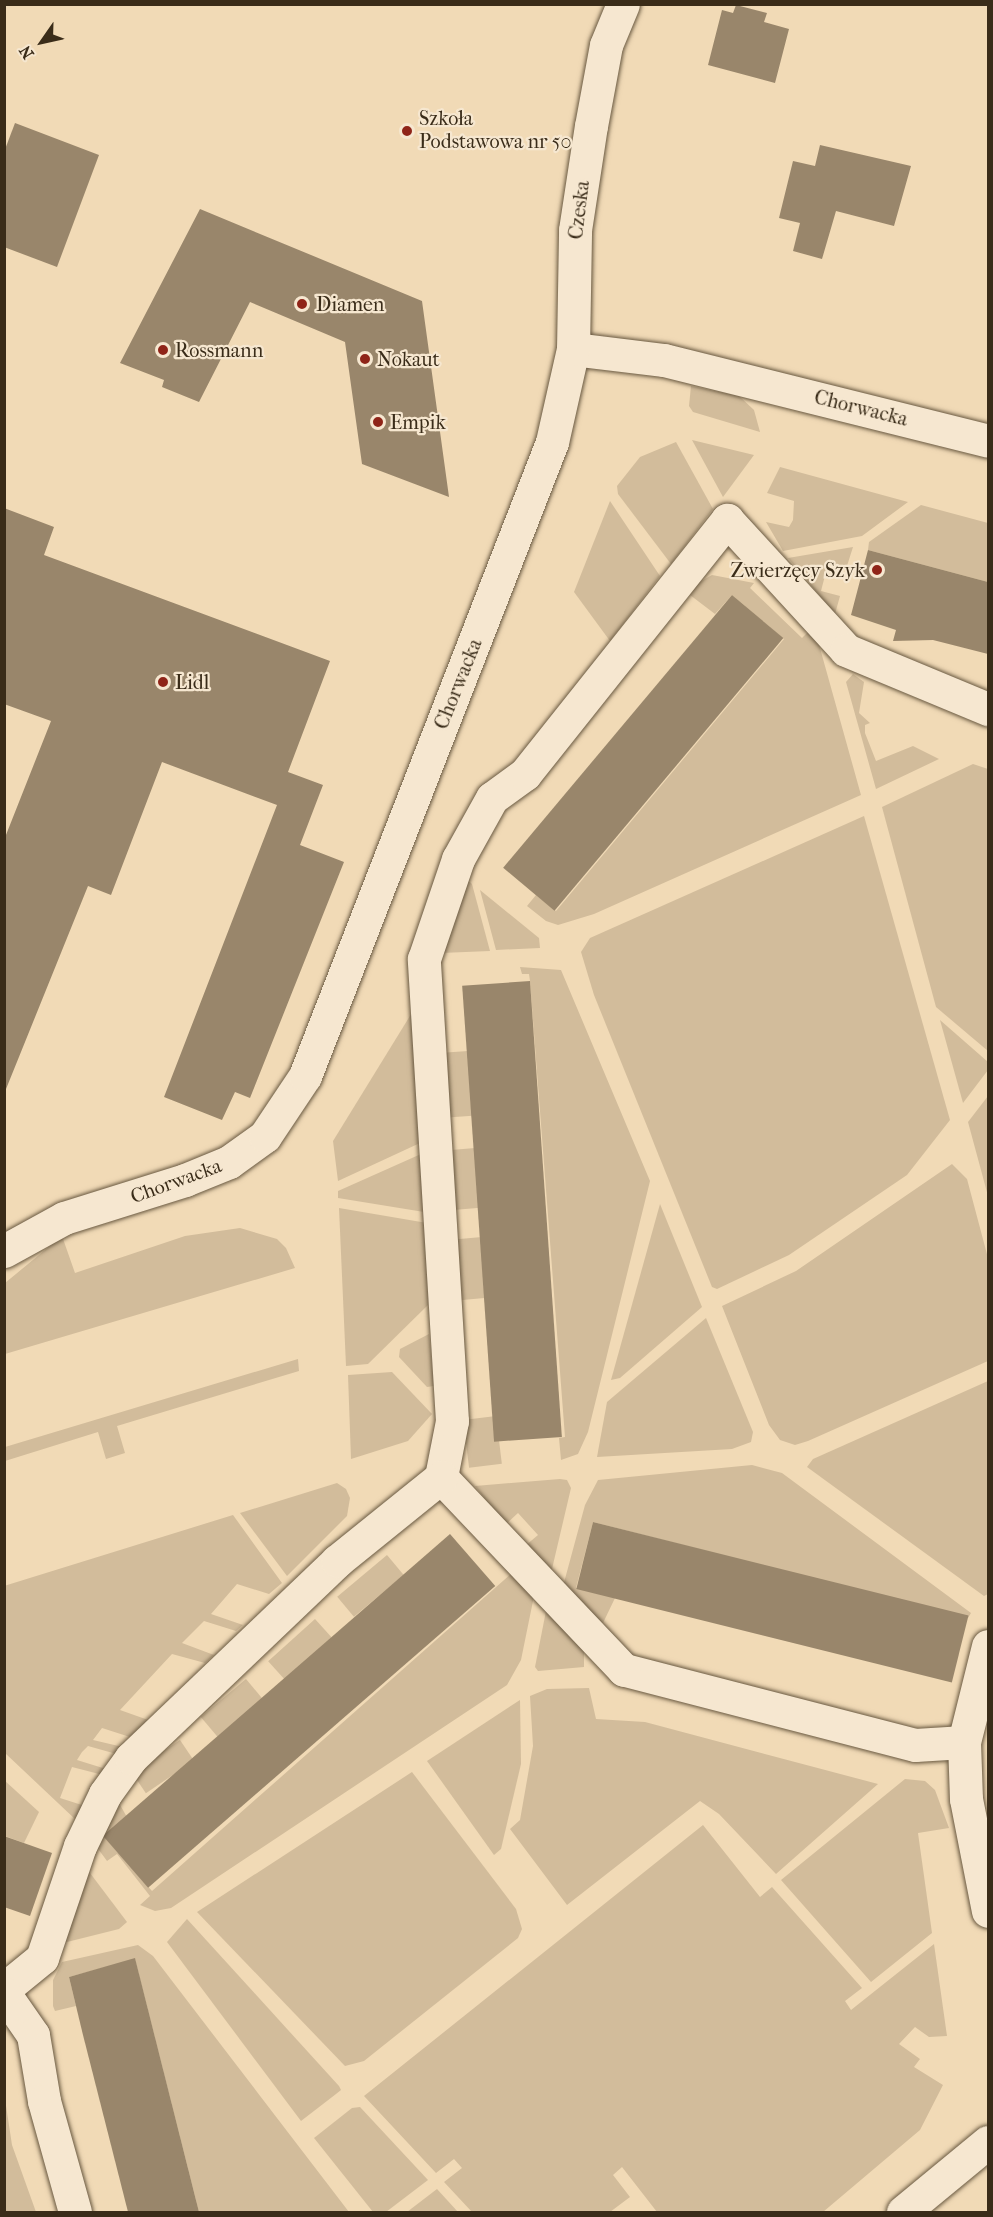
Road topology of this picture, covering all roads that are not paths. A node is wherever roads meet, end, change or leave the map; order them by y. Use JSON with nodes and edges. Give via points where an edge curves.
{"nodes":[{"id":1,"x":623,"y":4,"type":"edge"},
{"id":2,"x":573,"y":349,"type":"junction"},
{"id":3,"x":988,"y":441,"type":"edge"},
{"id":4,"x":988,"y":710,"type":"edge"},
{"id":5,"x":4,"y":1251,"type":"edge"},
{"id":6,"x":441,"y":1477,"type":"junction"},
{"id":7,"x":988,"y":1646,"type":"edge"},
{"id":8,"x":964,"y":1742,"type":"junction"},
{"id":9,"x":988,"y":1911,"type":"edge"},
{"id":10,"x":4,"y":1991,"type":"edge"},
{"id":11,"x":988,"y":2142,"type":"edge"},
{"id":12,"x":75,"y":2212,"type":"edge"},
{"id":13,"x":903,"y":2212,"type":"edge"}],
"edges":[{"from":1,"to":2,"type":"street","name":"Czeska","via":[[606,45],[574,230]]},
{"from":2,"to":3,"type":"street","name":"Chorwacka","via":[[664,360]]},
{"from":2,"to":5,"type":"street","name":"Chorwacka","via":[[552,442],[305,1076],[265,1136],[229,1162],[64,1218]]},
{"from":4,"to":6,"type":"street","via":[[846,650],[727,520],[525,774],[492,798],[458,859],[424,959],[452,1421]]},
{"from":6,"to":8,"type":"street","via":[[624,1670],[915,1745]]},
{"from":6,"to":10,"type":"street","via":[[337,1561],[132,1758],[105,1794],[80,1846],[42,1958]]},
{"from":7,"to":8,"type":"street"},
{"from":8,"to":9,"type":"street","via":[[966,1799]]},
{"from":10,"to":12,"type":"street","via":[[33,2035],[44,2101]]},
{"from":11,"to":13,"type":"street"}]}
